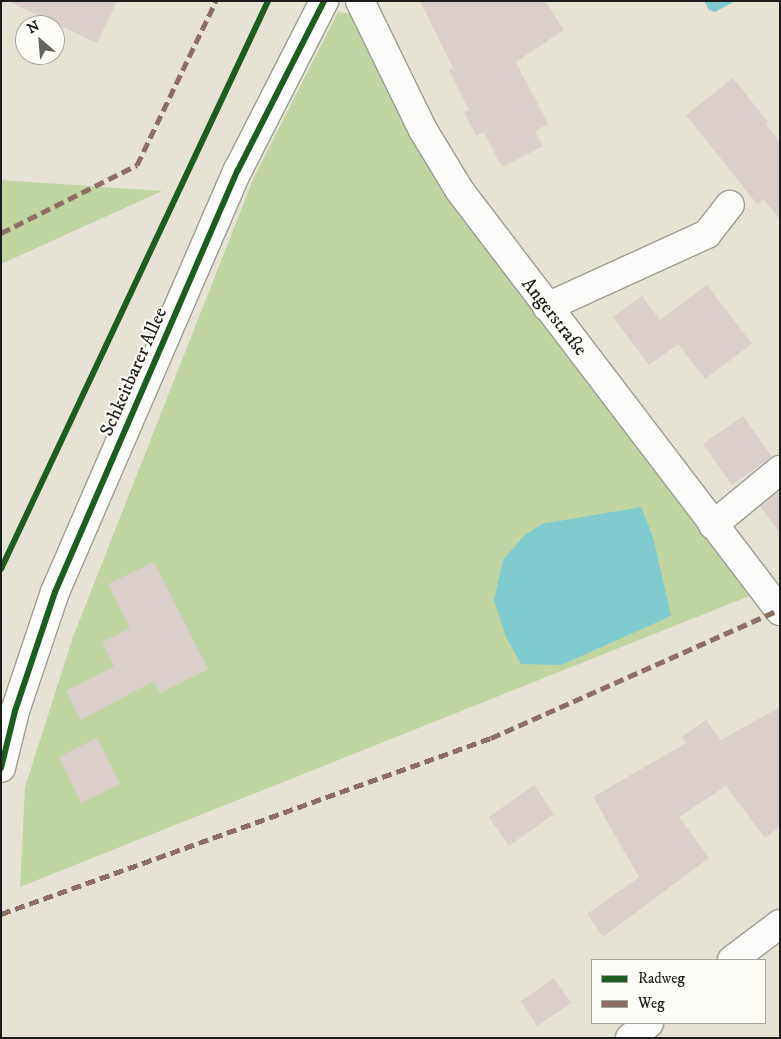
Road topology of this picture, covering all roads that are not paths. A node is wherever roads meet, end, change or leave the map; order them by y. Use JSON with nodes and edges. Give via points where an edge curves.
{"nodes":[{"id":1,"x":324,"y":1,"type":"edge"},
{"id":2,"x":360,"y":1,"type":"edge"},
{"id":3,"x":730,"y":205,"type":"dead end"},
{"id":4,"x":547,"y":307,"type":"junction"},
{"id":5,"x":780,"y":470,"type":"edge"},
{"id":6,"x":713,"y":525,"type":"junction"},
{"id":7,"x":780,"y":612,"type":"edge"},
{"id":8,"x":1,"y":768,"type":"edge"},
{"id":9,"x":780,"y":924,"type":"edge"},
{"id":10,"x":780,"y":943,"type":"edge"},
{"id":11,"x":733,"y":959,"type":"edge"},
{"id":12,"x":758,"y":959,"type":"edge"},
{"id":13,"x":648,"y":1024,"type":"edge"},
{"id":14,"x":630,"y":1038,"type":"edge"}],
"edges":[{"from":1,"to":8,"type":"street","name":"Schkeitbarer Allee","via":[[238,170],[55,592],[15,711]]},
{"from":2,"to":4,"type":"street","name":"Angerstraße","via":[[423,130],[460,191]]},
{"from":3,"to":4,"type":"street","via":[[707,234]]},
{"from":4,"to":6,"type":"street","name":"Angerstraße"},
{"from":5,"to":6,"type":"street"},
{"from":6,"to":7,"type":"street","name":"Angerstraße"},
{"from":9,"to":11,"type":"street"},
{"from":10,"to":12,"type":"street"},
{"from":13,"to":14,"type":"street"}]}
